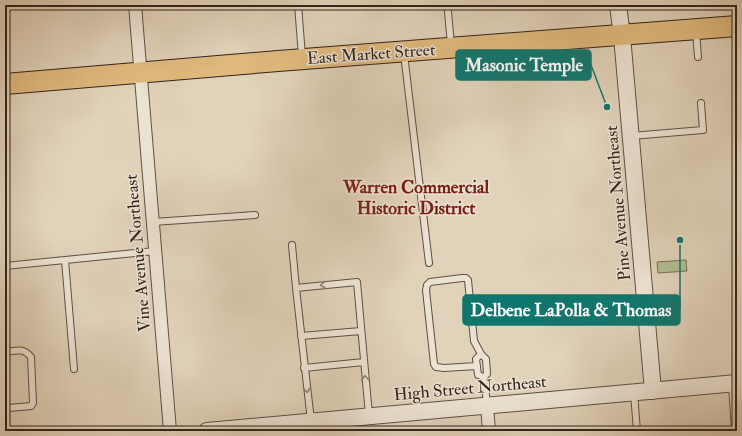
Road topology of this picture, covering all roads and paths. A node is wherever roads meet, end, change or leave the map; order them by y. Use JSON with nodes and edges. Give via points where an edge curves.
{"nodes":[{"id":1,"x":135,"y":5,"type":"edge"},
{"id":2,"x":298,"y":5,"type":"edge"},
{"id":3,"x":618,"y":5,"type":"edge"},
{"id":4,"x":448,"y":12,"type":"dead end"},
{"id":5,"x":737,"y":26,"type":"edge"},
{"id":6,"x":696,"y":29,"type":"junction"},
{"id":7,"x":622,"y":36,"type":"junction"},
{"id":8,"x":451,"y":48,"type":"junction"},
{"id":9,"x":404,"y":52,"type":"junction"},
{"id":10,"x":698,"y":57,"type":"dead end"},
{"id":11,"x":302,"y":60,"type":"junction"},
{"id":12,"x":140,"y":73,"type":"junction"},
{"id":13,"x":5,"y":84,"type":"edge"},
{"id":14,"x":701,"y":103,"type":"dead end"},
{"id":15,"x":631,"y":136,"type":"junction"},
{"id":16,"x":255,"y":215,"type":"dead end"},
{"id":17,"x":153,"y":222,"type":"junction"},
{"id":18,"x":292,"y":244,"type":"dead end"},
{"id":19,"x":156,"y":251,"type":"junction"},
{"id":20,"x":66,"y":260,"type":"junction"},
{"id":21,"x":428,"y":263,"type":"dead end"},
{"id":22,"x":5,"y":266,"type":"edge"},
{"id":23,"x":296,"y":288,"type":"junction"},
{"id":24,"x":361,"y":331,"type":"junction"},
{"id":25,"x":301,"y":336,"type":"junction"},
{"id":26,"x":5,"y":352,"type":"edge"},
{"id":27,"x":480,"y":354,"type":"junction"},
{"id":28,"x":364,"y":362,"type":"junction"},
{"id":29,"x":477,"y":366,"type":"junction"},
{"id":30,"x":304,"y":368,"type":"junction"},
{"id":31,"x":74,"y":369,"type":"dead end"},
{"id":32,"x":484,"y":378,"type":"junction"},
{"id":33,"x":734,"y":384,"type":"edge"},
{"id":34,"x":653,"y":391,"type":"junction"},
{"id":35,"x":634,"y":393,"type":"junction"},
{"id":36,"x":487,"y":406,"type":"junction"},
{"id":37,"x":5,"y":412,"type":"edge"},
{"id":38,"x":369,"y":417,"type":"junction"},
{"id":39,"x":311,"y":422,"type":"junction"},
{"id":40,"x":344,"y":425,"type":"edge"},
{"id":41,"x":252,"y":429,"type":"edge"},
{"id":42,"x":170,"y":431,"type":"edge"},
{"id":43,"x":207,"y":431,"type":"edge"},
{"id":44,"x":489,"y":431,"type":"edge"},
{"id":45,"x":637,"y":431,"type":"edge"},
{"id":46,"x":735,"y":431,"type":"edge"}],
"edges":[{"from":1,"to":12,"type":"street","name":"Vine Avenue Northeast"},
{"from":2,"to":11,"type":"lane"},
{"from":3,"to":7,"type":"street","name":"Pine Avenue Northeast"},
{"from":4,"to":8,"type":"lane"},
{"from":5,"to":6,"type":"main road","name":"East Market Street"},
{"from":6,"to":7,"type":"main road","name":"East Market Street"},
{"from":6,"to":10,"type":"lane"},
{"from":7,"to":8,"type":"main road","name":"East Market Street"},
{"from":7,"to":15,"type":"street","name":"Pine Avenue Northeast"},
{"from":8,"to":9,"type":"main road","name":"East Market Street"},
{"from":9,"to":11,"type":"main road","name":"East Market Street"},
{"from":9,"to":21,"type":"lane"},
{"from":11,"to":12,"type":"main road","name":"East Market Street"},
{"from":12,"to":13,"type":"main road","name":"East Market Street"},
{"from":12,"to":17,"type":"street","name":"Vine Avenue Northeast"},
{"from":14,"to":15,"type":"lane","via":[[703,130]]},
{"from":15,"to":34,"type":"street","name":"Pine Avenue Northeast"},
{"from":16,"to":17,"type":"lane"},
{"from":17,"to":19,"type":"street","name":"Vine Avenue Northeast"},
{"from":18,"to":23,"type":"lane"},
{"from":19,"to":20,"type":"lane"},
{"from":19,"to":42,"type":"street","name":"Vine Avenue Northeast"},
{"from":20,"to":22,"type":"lane"},
{"from":20,"to":31,"type":"lane"},
{"from":24,"to":23,"type":"lane","one_way":true,"via":[[357,282]]},
{"from":23,"to":25,"type":"lane"},
{"from":24,"to":25,"type":"lane"},
{"from":24,"to":28,"type":"lane"},
{"from":25,"to":30,"type":"lane"},
{"from":26,"to":37,"type":"lane","via":[[23,350],[31,357],[33,403],[31,406],[8,408]]},
{"from":27,"to":29,"type":"lane","via":[[476,359]]},
{"from":27,"to":29,"type":"lane","via":[[474,341],[468,280],[462,278],[430,282],[426,290],[434,364],[436,367],[444,368]]},
{"from":27,"to":32,"type":"lane","via":[[486,359],[487,374]]},
{"from":28,"to":30,"type":"lane"},
{"from":38,"to":28,"type":"lane","one_way":true},
{"from":29,"to":32,"type":"lane","via":[[478,375]]},
{"from":30,"to":39,"type":"lane","one_way":true},
{"from":32,"to":36,"type":"lane"},
{"from":33,"to":34,"type":"street","name":"High Street Northeast"},
{"from":33,"to":46,"type":"lane"},
{"from":34,"to":35,"type":"street","name":"High Street Northeast"},
{"from":35,"to":36,"type":"street","name":"High Street Northeast"},
{"from":35,"to":45,"type":"lane"},
{"from":36,"to":38,"type":"street","name":"High Street Northeast"},
{"from":36,"to":44,"type":"street"},
{"from":38,"to":40,"type":"street","name":"High Street Northeast"},
{"from":39,"to":40,"type":"street","name":"High Street Northeast"},
{"from":39,"to":41,"type":"street","name":"High Street Northeast"},
{"from":41,"to":43,"type":"street","name":"High Street Northeast"}]}
